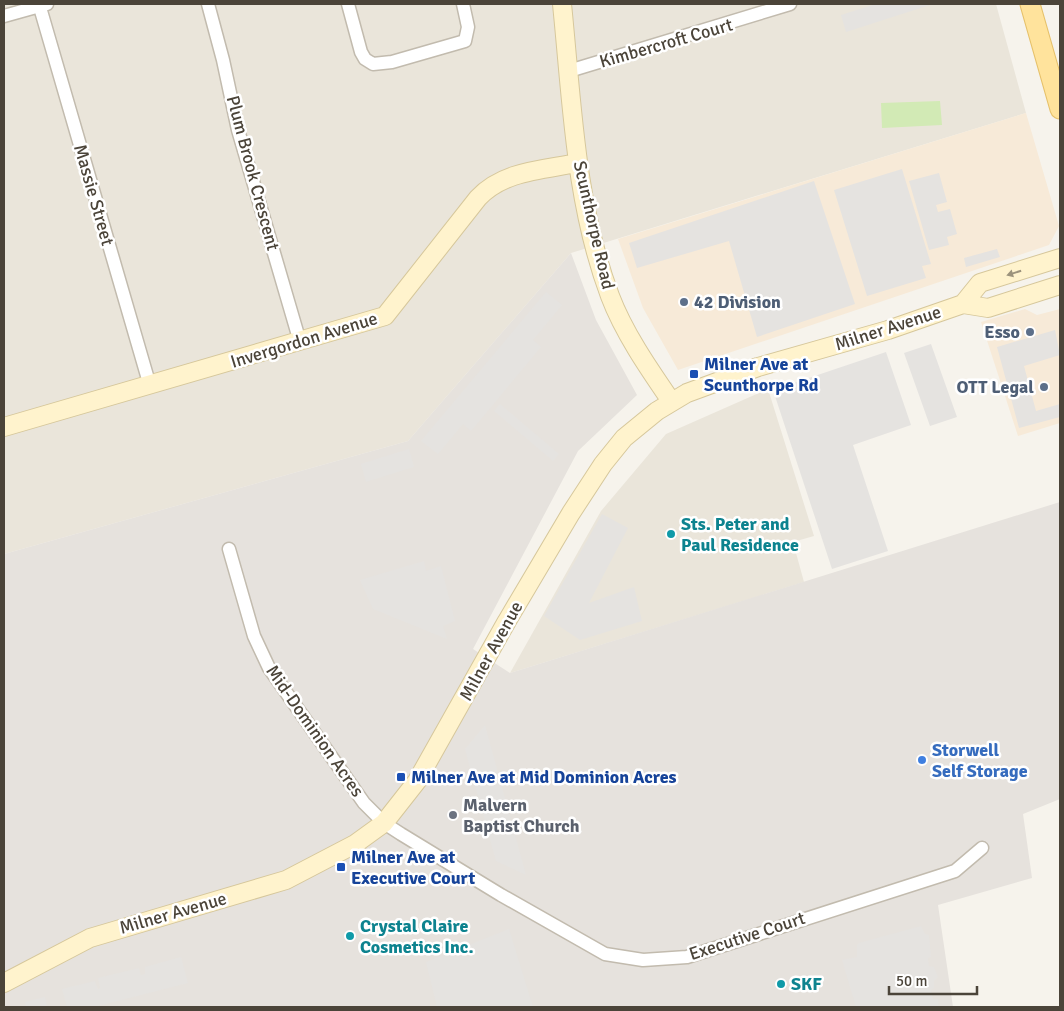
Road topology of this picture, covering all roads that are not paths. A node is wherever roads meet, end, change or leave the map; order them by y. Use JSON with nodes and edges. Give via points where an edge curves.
{"nodes":[{"id":1,"x":42,"y":4,"type":"edge"},
{"id":2,"x":208,"y":4,"type":"edge"},
{"id":3,"x":348,"y":4,"type":"edge"},
{"id":4,"x":463,"y":4,"type":"edge"},
{"id":5,"x":562,"y":4,"type":"edge"},
{"id":6,"x":790,"y":4,"type":"edge"},
{"id":7,"x":1030,"y":4,"type":"edge"},
{"id":8,"x":4,"y":16,"type":"edge"},
{"id":9,"x":569,"y":71,"type":"junction"},
{"id":10,"x":1060,"y":109,"type":"edge"},
{"id":11,"x":577,"y":163,"type":"junction"},
{"id":12,"x":1060,"y":258,"type":"edge"},
{"id":13,"x":1060,"y":285,"type":"edge"},
{"id":14,"x":963,"y":304,"type":"junction"},
{"id":15,"x":300,"y":342,"type":"junction"},
{"id":16,"x":150,"y":386,"type":"junction"},
{"id":17,"x":671,"y":401,"type":"junction"},
{"id":18,"x":4,"y":427,"type":"edge"},
{"id":19,"x":229,"y":548,"type":"dead end"},
{"id":20,"x":384,"y":823,"type":"junction"},
{"id":21,"x":982,"y":848,"type":"dead end"},
{"id":22,"x":4,"y":983,"type":"edge"}],
"edges":[{"from":1,"to":8,"type":"street"},
{"from":1,"to":16,"type":"street","name":"Massie Street"},
{"from":2,"to":15,"type":"street","name":"Plum Brook Crescent","via":[[224,60],[238,130]]},
{"from":3,"to":4,"type":"street","via":[[361,52],[373,64],[392,62],[465,41],[468,27]]},
{"from":5,"to":9,"type":"main road","name":"Scunthorpe Road"},
{"from":6,"to":9,"type":"street","name":"Kimbercroft Court"},
{"from":7,"to":10,"type":"main road"},
{"from":9,"to":11,"type":"main road","name":"Scunthorpe Road"},
{"from":11,"to":15,"type":"main road","name":"Invergordon Avenue","via":[[522,173],[492,184],[385,316]]},
{"from":11,"to":17,"type":"main road","name":"Scunthorpe Road","via":[[587,215],[610,297],[640,354]]},
{"from":12,"to":14,"type":"main road","name":"Milner Avenue","one_way":true,"via":[[980,283]]},
{"from":13,"to":14,"type":"main road","name":"Milner Avenue","via":[[988,308]]},
{"from":14,"to":17,"type":"main road","name":"Milner Avenue","via":[[888,330],[758,367]]},
{"from":15,"to":16,"type":"main road","name":"Invergordon Avenue"},
{"from":16,"to":18,"type":"main road","name":"Invergordon Avenue"},
{"from":17,"to":20,"type":"main road","name":"Milner Avenue","via":[[624,438],[603,464],[511,614],[417,781]]},
{"from":19,"to":20,"type":"street","name":"Mid-Dominion Acres","via":[[254,636],[269,668],[364,803]]},
{"from":20,"to":21,"type":"street","name":"Executive Court","via":[[605,954],[643,960],[687,957],[955,871]]},
{"from":20,"to":22,"type":"main road","name":"Milner Avenue","via":[[355,844],[286,880],[90,938]]}]}
